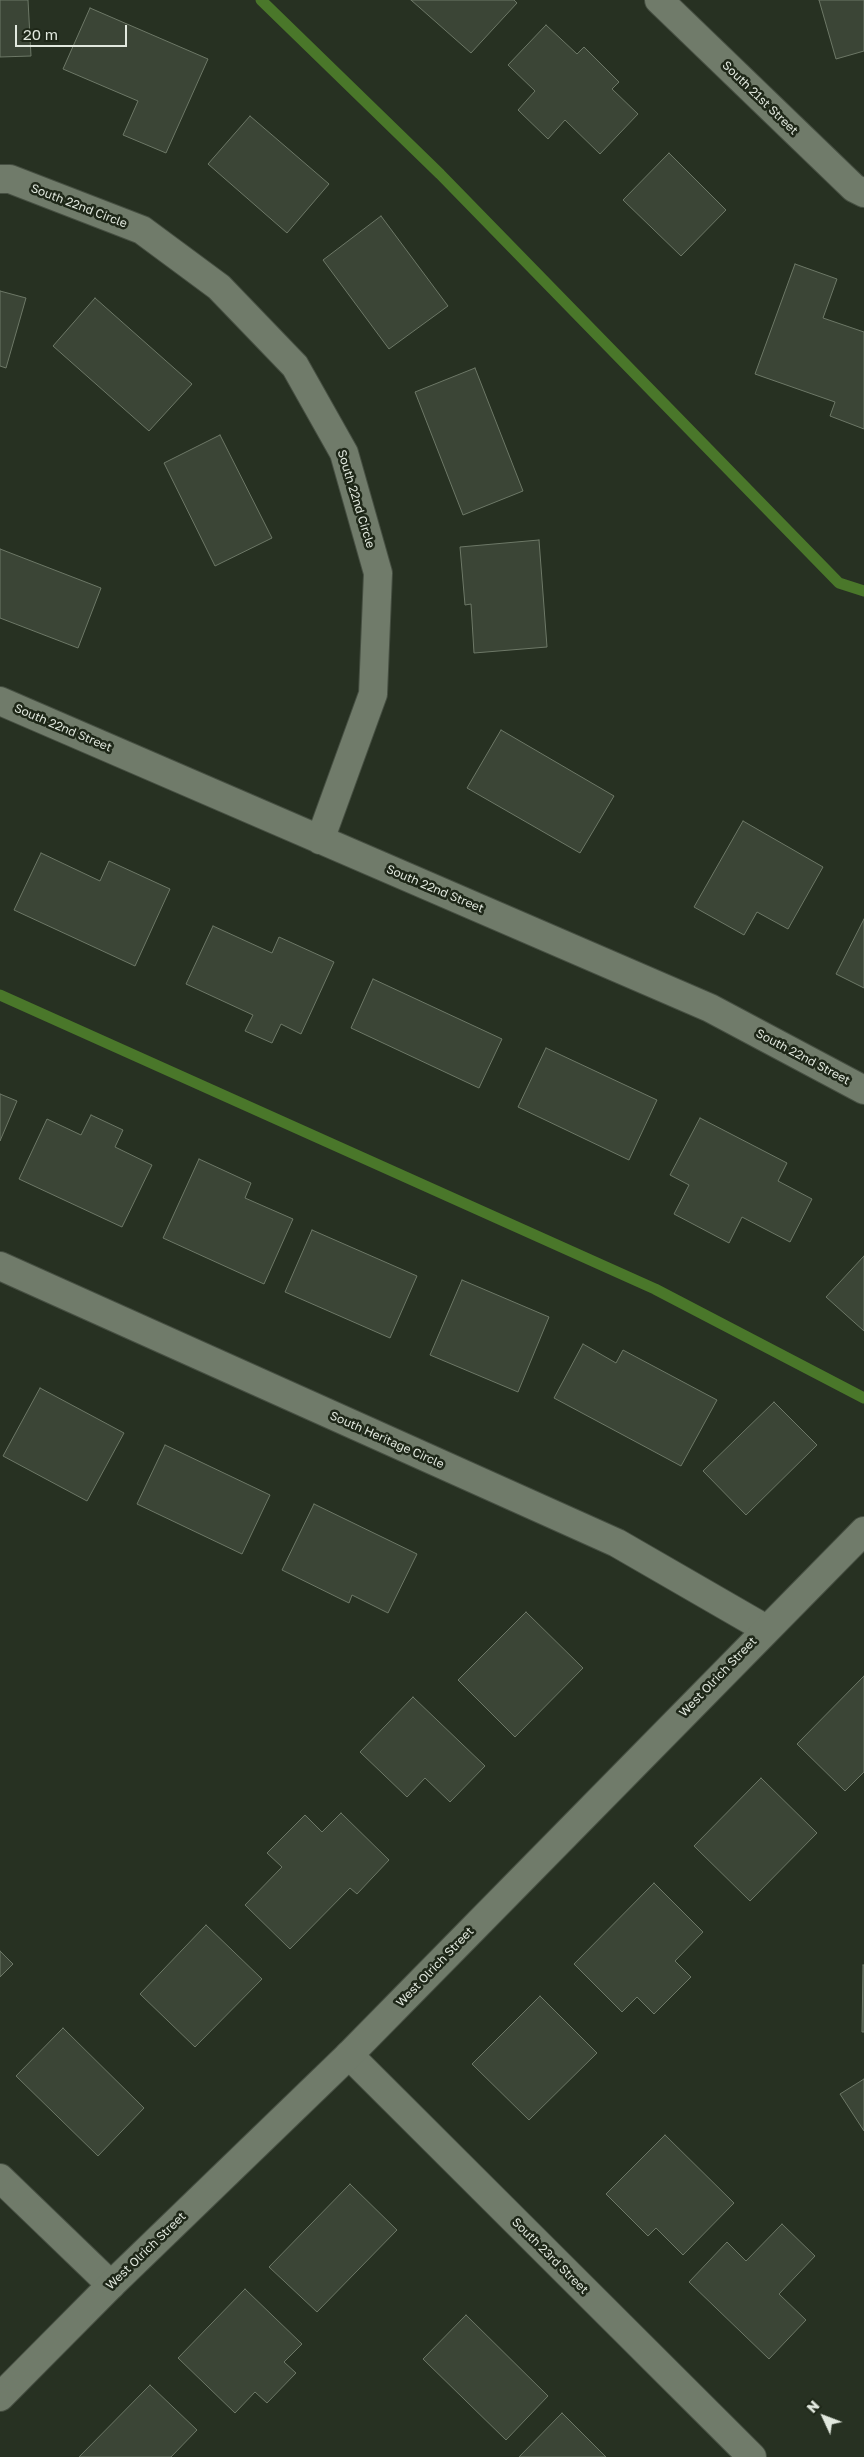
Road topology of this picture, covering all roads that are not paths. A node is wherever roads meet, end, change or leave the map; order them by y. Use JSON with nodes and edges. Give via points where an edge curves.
{"nodes":[{"id":1,"x":659,"y":0,"type":"edge"},
{"id":2,"x":0,"y":179,"type":"edge"},
{"id":3,"x":864,"y":192,"type":"edge"},
{"id":4,"x":0,"y":701,"type":"edge"},
{"id":5,"x":320,"y":840,"type":"junction"},
{"id":6,"x":864,"y":1090,"type":"edge"},
{"id":7,"x":0,"y":1266,"type":"edge"},
{"id":8,"x":864,"y":1531,"type":"edge"},
{"id":9,"x":766,"y":1629,"type":"junction"},
{"id":10,"x":349,"y":2055,"type":"junction"},
{"id":11,"x":0,"y":2178,"type":"edge"},
{"id":12,"x":111,"y":2285,"type":"junction"},
{"id":13,"x":0,"y":2397,"type":"edge"},
{"id":14,"x":752,"y":2457,"type":"edge"}],
"edges":[{"from":1,"to":3,"type":"street","name":"South 21st Street","via":[[854,188]]},
{"from":2,"to":5,"type":"street","name":"South 22nd Circle","via":[[10,179],[142,230],[219,287],[295,366],[344,453],[378,573],[373,694]]},
{"from":4,"to":5,"type":"street","name":"South 22nd Street"},
{"from":5,"to":6,"type":"street","name":"South 22nd Street","via":[[710,1008]]},
{"from":7,"to":9,"type":"street","name":"South Heritage Circle","via":[[617,1542]]},
{"from":8,"to":9,"type":"street","name":"West Olrich Street"},
{"from":9,"to":10,"type":"street","name":"West Olrich Street"},
{"from":10,"to":12,"type":"street","name":"West Olrich Street"},
{"from":10,"to":14,"type":"street","name":"South 23rd Street"},
{"from":11,"to":12,"type":"street"},
{"from":12,"to":13,"type":"street","name":"West Olrich Street"}]}
